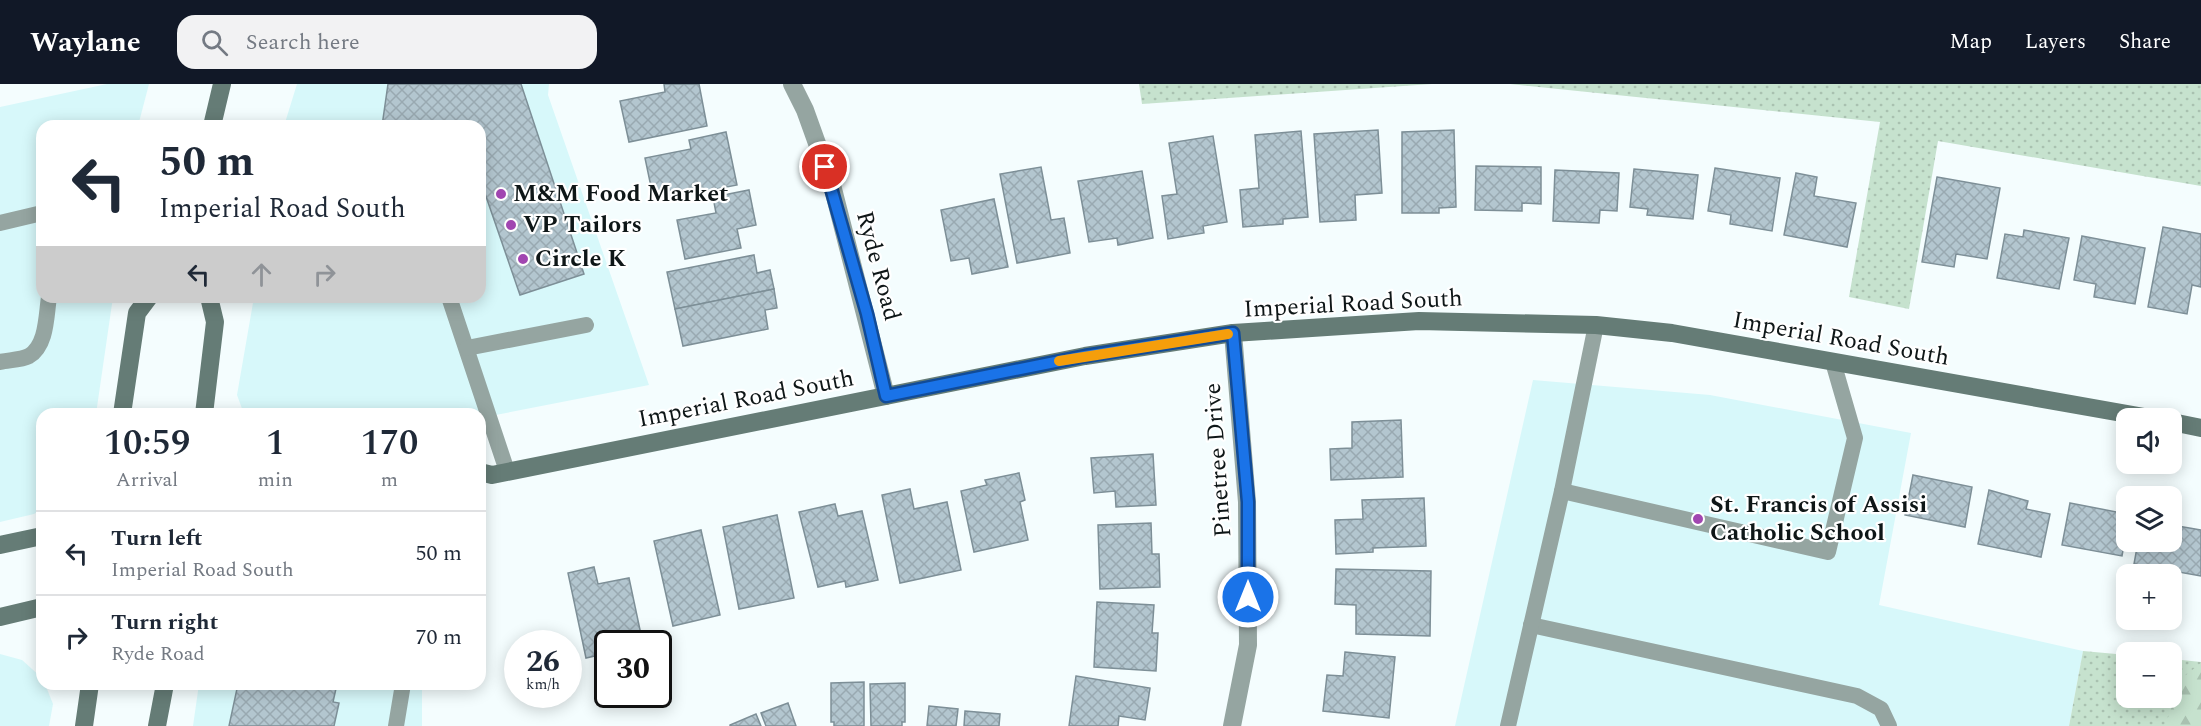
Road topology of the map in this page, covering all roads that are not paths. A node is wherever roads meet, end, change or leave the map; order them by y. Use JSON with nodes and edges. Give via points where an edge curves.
{"nodes":[{"id":1,"x":222,"y":84,"type":"edge"},
{"id":2,"x":792,"y":84,"type":"edge"},
{"id":3,"x":213,"y":120,"type":"edge"},
{"id":4,"x":36,"y":214,"type":"edge"},
{"id":5,"x":0,"y":223,"type":"edge"},
{"id":6,"x":48,"y":303,"type":"edge"},
{"id":7,"x":144,"y":303,"type":"edge"},
{"id":8,"x":210,"y":303,"type":"edge"},
{"id":9,"x":451,"y":303,"type":"edge"},
{"id":10,"x":586,"y":325,"type":"dead end"},
{"id":11,"x":1596,"y":325,"type":"junction"},
{"id":12,"x":1233,"y":333,"type":"junction"},
{"id":13,"x":467,"y":348,"type":"junction"},
{"id":14,"x":0,"y":362,"type":"edge"},
{"id":15,"x":1833,"y":362,"type":"junction"},
{"id":16,"x":886,"y":396,"type":"junction"},
{"id":17,"x":123,"y":408,"type":"edge"},
{"id":18,"x":205,"y":408,"type":"edge"},
{"id":19,"x":478,"y":408,"type":"edge"},
{"id":20,"x":2116,"y":412,"type":"edge"},
{"id":21,"x":2182,"y":424,"type":"edge"},
{"id":22,"x":2201,"y":428,"type":"edge"},
{"id":23,"x":486,"y":453,"type":"edge"},
{"id":24,"x":490,"y":475,"type":"edge"},
{"id":25,"x":1562,"y":490,"type":"junction"},
{"id":26,"x":36,"y":537,"type":"edge"},
{"id":27,"x":0,"y":545,"type":"edge"},
{"id":28,"x":36,"y":609,"type":"edge"},
{"id":29,"x":0,"y":617,"type":"edge"},
{"id":30,"x":1531,"y":625,"type":"junction"},
{"id":31,"x":89,"y":690,"type":"edge"},
{"id":32,"x":164,"y":690,"type":"edge"},
{"id":33,"x":402,"y":690,"type":"edge"},
{"id":34,"x":84,"y":726,"type":"edge"},
{"id":35,"x":157,"y":726,"type":"edge"},
{"id":36,"x":396,"y":726,"type":"edge"},
{"id":37,"x":1232,"y":726,"type":"edge"},
{"id":38,"x":1508,"y":726,"type":"edge"},
{"id":39,"x":1889,"y":726,"type":"edge"}],
"edges":[{"from":1,"to":3,"type":"street"},
{"from":2,"to":16,"type":"street","name":"Ryde Road","via":[[806,110],[832,185]]},
{"from":4,"to":5,"type":"lane"},
{"from":6,"to":14,"type":"lane","via":[[42,340],[36,349],[28,356]]},
{"from":7,"to":17,"type":"street","via":[[137,313]]},
{"from":8,"to":18,"type":"street","via":[[215,322]]},
{"from":9,"to":13,"type":"lane"},
{"from":10,"to":13,"type":"lane"},
{"from":11,"to":12,"type":"street","name":"Imperial Road South","via":[[1419,321]]},
{"from":11,"to":15,"type":"street","name":"Imperial Road South","via":[[1672,333]]},
{"from":11,"to":25,"type":"lane"},
{"from":12,"to":16,"type":"street","name":"Imperial Road South","via":[[1085,356]]},
{"from":12,"to":37,"type":"street","name":"Pinetree Drive","via":[[1248,502],[1248,645]]},
{"from":13,"to":19,"type":"lane"},
{"from":15,"to":20,"type":"street","name":"Imperial Road South"},
{"from":15,"to":25,"type":"lane","via":[[1854,438],[1828,552]]},
{"from":16,"to":24,"type":"street","name":"Imperial Road South"},
{"from":21,"to":22,"type":"street"},
{"from":23,"to":24,"type":"lane"},
{"from":25,"to":30,"type":"lane"},
{"from":26,"to":27,"type":"street"},
{"from":28,"to":29,"type":"street"},
{"from":30,"to":38,"type":"lane"},
{"from":30,"to":39,"type":"lane","via":[[1857,696],[1881,709]]},
{"from":31,"to":34,"type":"street"},
{"from":32,"to":35,"type":"street"},
{"from":33,"to":36,"type":"lane"}]}
